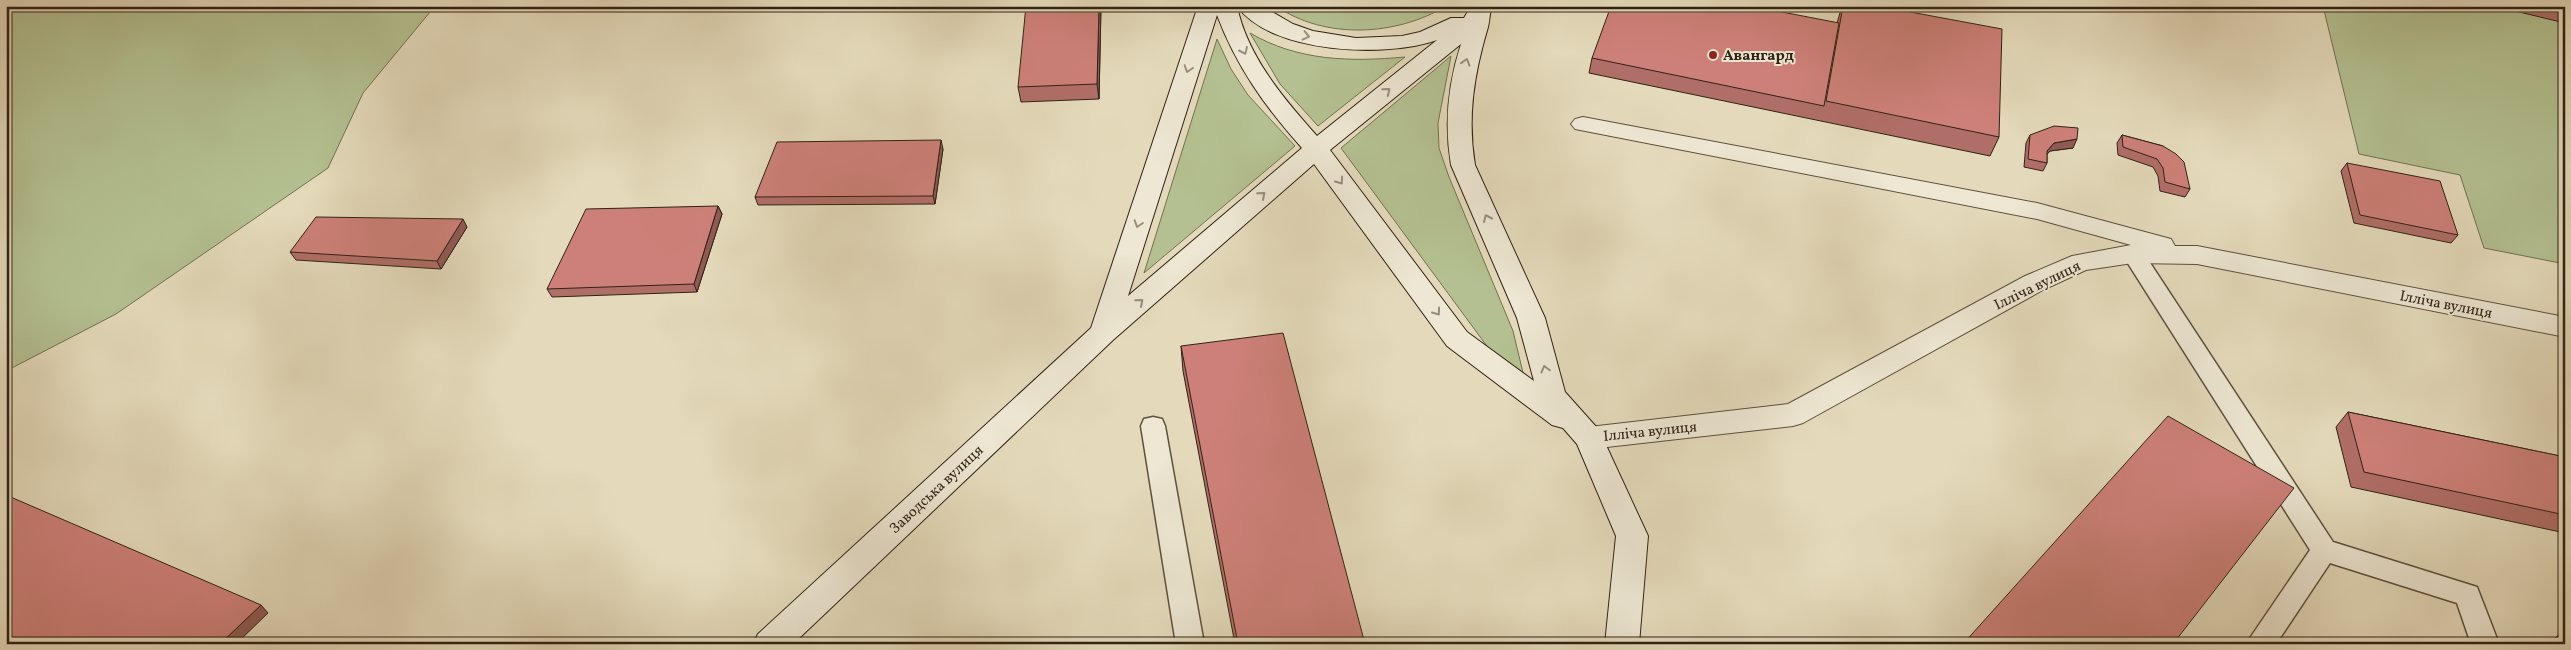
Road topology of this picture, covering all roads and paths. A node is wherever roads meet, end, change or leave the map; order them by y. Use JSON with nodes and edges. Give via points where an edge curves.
{"nodes":[{"id":1,"x":1209,"y":6,"type":"edge"},
{"id":2,"x":1226,"y":6,"type":"edge"},
{"id":3,"x":1248,"y":6,"type":"edge"},
{"id":4,"x":1482,"y":6,"type":"edge"},
{"id":5,"x":1583,"y":124,"type":"dead end"},
{"id":6,"x":1316,"y":149,"type":"junction"},
{"id":7,"x":2133,"y":254,"type":"junction"},
{"id":8,"x":2197,"y":255,"type":"junction"},
{"id":9,"x":2565,"y":327,"type":"edge"},
{"id":10,"x":1103,"y":334,"type":"junction"},
{"id":11,"x":1153,"y":426,"type":"dead end"},
{"id":12,"x":1589,"y":438,"type":"junction"},
{"id":13,"x":2324,"y":550,"type":"junction"},
{"id":14,"x":770,"y":644,"type":"edge"},
{"id":15,"x":1190,"y":644,"type":"edge"},
{"id":16,"x":1622,"y":644,"type":"edge"},
{"id":17,"x":2260,"y":644,"type":"edge"},
{"id":18,"x":2485,"y":644,"type":"edge"}],
"edges":[{"from":1,"to":10,"type":"main road","one_way":true},
{"from":2,"to":6,"type":"main road","one_way":true,"via":[[1252,69],[1281,110]]},
{"from":3,"to":4,"type":"main road","one_way":true,"via":[[1259,16],[1292,33],[1334,42],[1379,44],[1423,38],[1460,23]]},
{"from":6,"to":4,"type":"main road","name":"Заводська вулиця","one_way":true,"via":[[1469,26]]},
{"from":12,"to":4,"type":"main road","one_way":true,"via":[[1552,396],[1531,318],[1463,166],[1457,124],[1462,78]]},
{"from":5,"to":8,"type":"main road","via":[[2038,211]]},
{"from":10,"to":6,"type":"main road","name":"Заводська вулиця","one_way":true},
{"from":6,"to":12,"type":"main road","one_way":true,"via":[[1456,339]]},
{"from":7,"to":8,"type":"main road","name":"Ілліча вулиця"},
{"from":7,"to":12,"type":"main road","name":"Ілліча вулиця","via":[[2081,262],[2034,283],[1793,415]]},
{"from":7,"to":13,"type":"lane"},
{"from":8,"to":9,"type":"main road","name":"Ілліча вулиця"},
{"from":10,"to":14,"type":"main road","name":"Заводська вулиця"},
{"from":11,"to":15,"type":"lane"},
{"from":12,"to":16,"type":"main road","via":[[1632,536]]},
{"from":13,"to":17,"type":"lane"},
{"from":13,"to":18,"type":"lane","via":[[2468,595]]}]}
